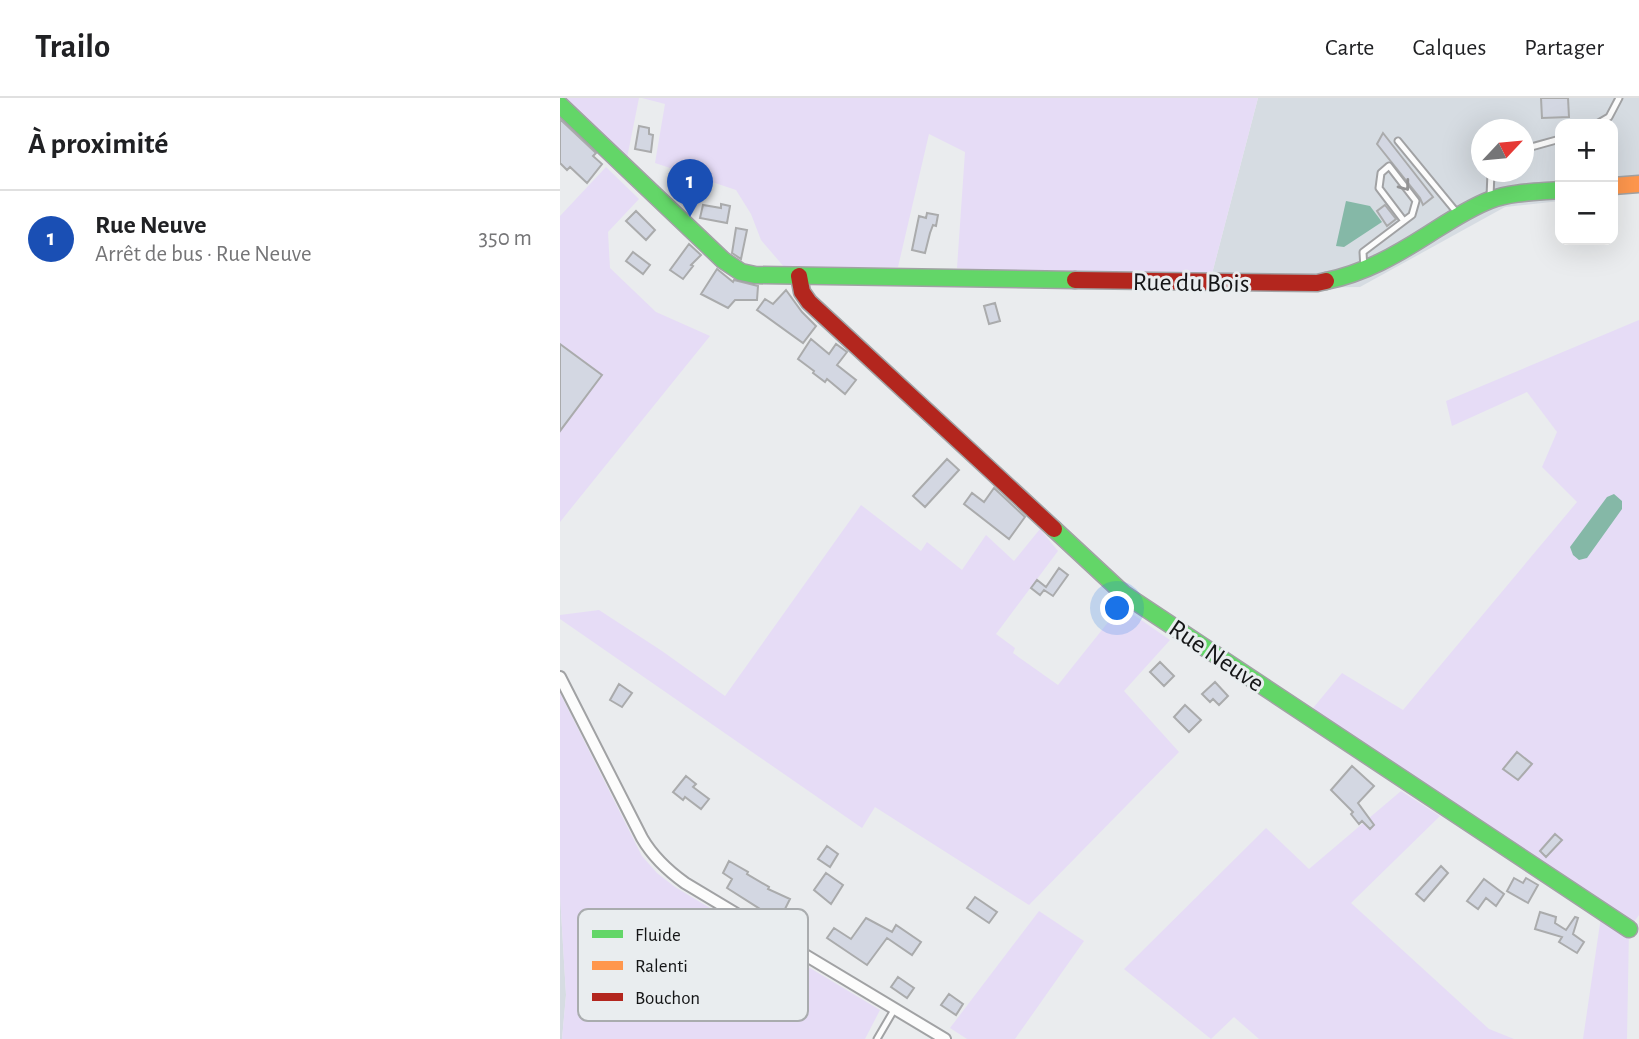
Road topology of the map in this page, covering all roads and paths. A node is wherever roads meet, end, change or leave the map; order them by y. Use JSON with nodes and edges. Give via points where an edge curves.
{"nodes":[{"id":1,"x":1619,"y":98,"type":"edge"},
{"id":2,"x":560,"y":105,"type":"edge"},
{"id":3,"x":1606,"y":119,"type":"edge"},
{"id":4,"x":1555,"y":140,"type":"edge"},
{"id":5,"x":1398,"y":141,"type":"dead end"},
{"id":6,"x":1534,"y":146,"type":"edge"},
{"id":7,"x":1491,"y":182,"type":"edge"},
{"id":8,"x":1639,"y":184,"type":"edge"},
{"id":9,"x":1618,"y":186,"type":"edge"},
{"id":10,"x":1555,"y":190,"type":"edge"},
{"id":11,"x":1490,"y":200,"type":"junction"},
{"id":12,"x":1460,"y":216,"type":"junction"},
{"id":13,"x":1404,"y":221,"type":"junction"},
{"id":14,"x":1364,"y":272,"type":"junction"},
{"id":15,"x":799,"y":276,"type":"junction"},
{"id":16,"x":560,"y":677,"type":"edge"},
{"id":17,"x":728,"y":909,"type":"edge"},
{"id":18,"x":1629,"y":929,"type":"dead end"},
{"id":19,"x":808,"y":958,"type":"edge"},
{"id":20,"x":894,"y":1010,"type":"junction"},
{"id":21,"x":877,"y":1039,"type":"edge"},
{"id":22,"x":944,"y":1039,"type":"edge"}],
"edges":[{"from":1,"to":3,"type":"lane"},
{"from":2,"to":15,"type":"street","via":[[728,264],[741,272]]},
{"from":4,"to":6,"type":"lane"},
{"from":5,"to":12,"type":"lane"},
{"from":7,"to":11,"type":"lane"},
{"from":8,"to":9,"type":"street"},
{"from":10,"to":11,"type":"street","name":"Rue du Bois"},
{"from":11,"to":12,"type":"street","name":"Rue du Bois"},
{"from":12,"to":14,"type":"street","name":"Rue du Bois"},
{"from":13,"to":13,"type":"lane","one_way":true,"via":[[1379,188],[1381,173],[1389,166],[1416,201],[1412,215]]},
{"from":13,"to":14,"type":"lane","via":[[1363,252]]},
{"from":14,"to":15,"type":"street","name":"Rue du Bois","via":[[1299,284]]},
{"from":15,"to":18,"type":"street","name":"Rue Neuve","via":[[809,302],[1124,594]]},
{"from":16,"to":17,"type":"street","via":[[652,854],[685,883]]},
{"from":19,"to":20,"type":"street"},
{"from":20,"to":21,"type":"lane"},
{"from":20,"to":22,"type":"street"}]}
